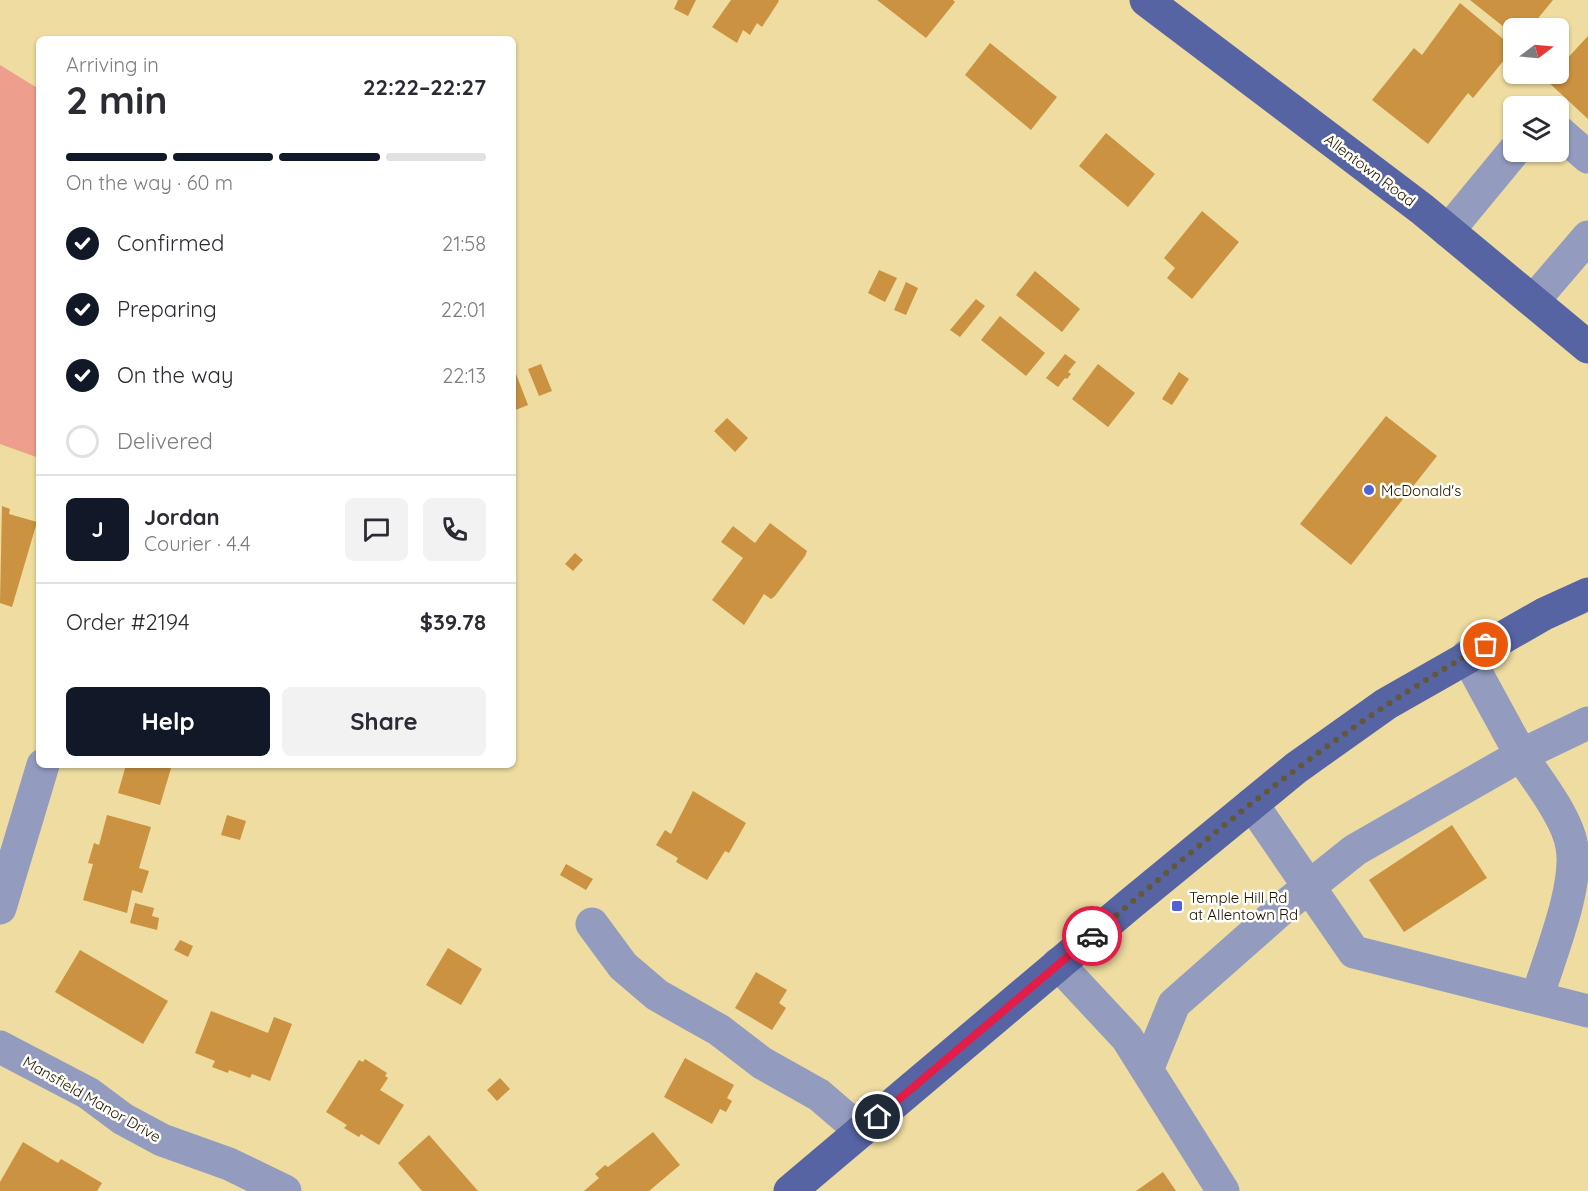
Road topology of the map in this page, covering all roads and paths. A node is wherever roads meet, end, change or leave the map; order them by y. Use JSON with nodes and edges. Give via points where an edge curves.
{"nodes":[{"id":1,"x":1146,"y":0,"type":"edge"},
{"id":2,"x":1569,"y":140,"type":"edge"},
{"id":3,"x":1588,"y":157,"type":"edge"},
{"id":4,"x":1505,"y":162,"type":"edge"},
{"id":5,"x":1448,"y":231,"type":"junction"},
{"id":6,"x":1588,"y":237,"type":"edge"},
{"id":7,"x":1534,"y":300,"type":"junction"},
{"id":8,"x":1588,"y":347,"type":"edge"},
{"id":9,"x":1588,"y":594,"type":"edge"},
{"id":10,"x":1467,"y":656,"type":"junction"},
{"id":11,"x":1588,"y":723,"type":"edge"},
{"id":12,"x":1521,"y":755,"type":"junction"},
{"id":13,"x":42,"y":768,"type":"edge"},
{"id":14,"x":1251,"y":804,"type":"junction"},
{"id":15,"x":1308,"y":888,"type":"junction"},
{"id":16,"x":0,"y":908,"type":"edge"},
{"id":17,"x":592,"y":924,"type":"dead end"},
{"id":18,"x":1058,"y":964,"type":"junction"},
{"id":19,"x":1537,"y":998,"type":"junction"},
{"id":20,"x":1588,"y":1011,"type":"edge"},
{"id":21,"x":0,"y":1047,"type":"edge"},
{"id":22,"x":1146,"y":1070,"type":"junction"},
{"id":23,"x":861,"y":1131,"type":"junction"},
{"id":24,"x":285,"y":1191,"type":"edge"},
{"id":25,"x":790,"y":1191,"type":"edge"},
{"id":26,"x":1224,"y":1191,"type":"edge"}],
"edges":[{"from":1,"to":5,"type":"main road","name":"Allentown Road"},
{"from":2,"to":3,"type":"street"},
{"from":4,"to":5,"type":"street"},
{"from":5,"to":7,"type":"main road","name":"Allentown Road"},
{"from":6,"to":7,"type":"street"},
{"from":7,"to":8,"type":"main road","name":"Allentown Road"},
{"from":9,"to":10,"type":"main road"},
{"from":10,"to":12,"type":"street"},
{"from":10,"to":14,"type":"main road","via":[[1386,704]]},
{"from":11,"to":12,"type":"street"},
{"from":12,"to":15,"type":"street","via":[[1355,850]]},
{"from":12,"to":19,"type":"street","via":[[1563,822],[1572,846],[1573,878]]},
{"from":13,"to":16,"type":"street"},
{"from":14,"to":15,"type":"street"},
{"from":14,"to":18,"type":"main road"},
{"from":15,"to":19,"type":"street","via":[[1354,952]]},
{"from":15,"to":22,"type":"street","via":[[1174,1004]]},
{"from":17,"to":23,"type":"street","via":[[623,966],[657,995],[819,1095]]},
{"from":18,"to":22,"type":"street","via":[[1127,1038]]},
{"from":18,"to":23,"type":"main road"},
{"from":19,"to":20,"type":"street"},
{"from":21,"to":24,"type":"street","name":"Mansfield Manor Drive","via":[[70,1083],[162,1140],[229,1164]]},
{"from":22,"to":26,"type":"street"},
{"from":23,"to":25,"type":"main road"}]}
